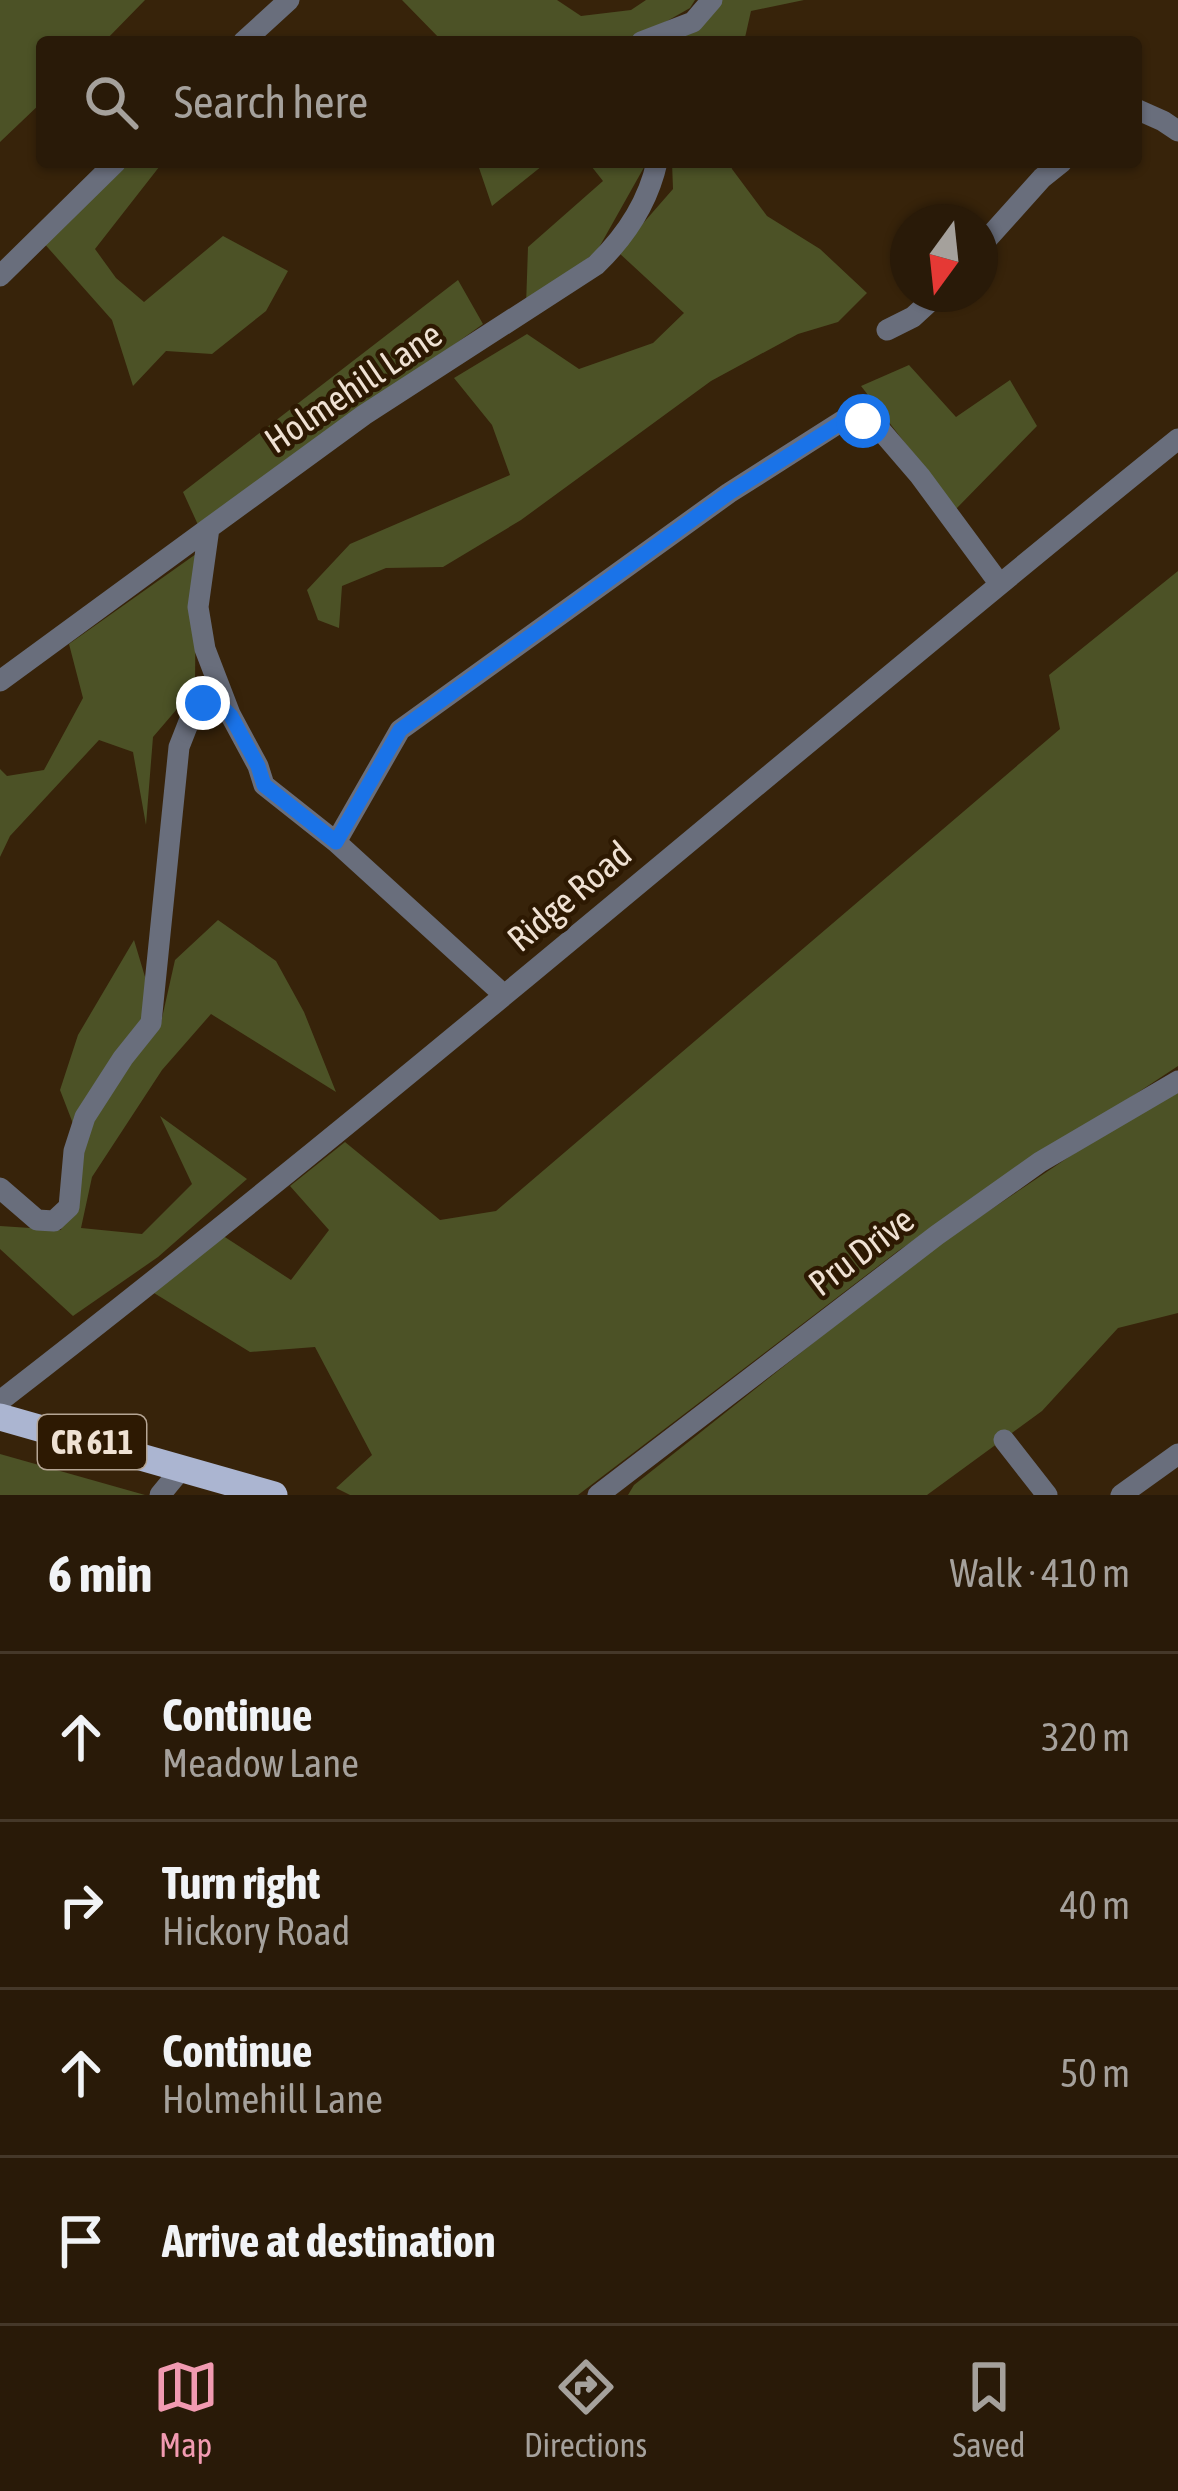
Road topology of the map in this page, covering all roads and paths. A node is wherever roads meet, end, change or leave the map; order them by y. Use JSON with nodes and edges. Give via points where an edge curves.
{"nodes":[{"id":1,"x":289,"y":0,"type":"edge"},
{"id":2,"x":712,"y":0,"type":"edge"},
{"id":3,"x":250,"y":36,"type":"edge"},
{"id":4,"x":656,"y":36,"type":"edge"},
{"id":5,"x":1142,"y":112,"type":"edge"},
{"id":6,"x":1178,"y":131,"type":"edge"},
{"id":7,"x":110,"y":168,"type":"edge"},
{"id":8,"x":655,"y":168,"type":"edge"},
{"id":9,"x":1054,"y":168,"type":"edge"},
{"id":10,"x":998,"y":227,"type":"edge"},
{"id":11,"x":0,"y":276,"type":"edge"},
{"id":12,"x":918,"y":312,"type":"edge"},
{"id":13,"x":886,"y":330,"type":"dead end"},
{"id":14,"x":1178,"y":439,"type":"edge"},
{"id":15,"x":209,"y":528,"type":"junction"},
{"id":16,"x":999,"y":583,"type":"junction"},
{"id":17,"x":0,"y":681,"type":"edge"},
{"id":18,"x":231,"y":716,"type":"junction"},
{"id":19,"x":336,"y":842,"type":"junction"},
{"id":20,"x":503,"y":994,"type":"junction"},
{"id":21,"x":1178,"y":1081,"type":"edge"},
{"id":22,"x":0,"y":1188,"type":"edge"},
{"id":23,"x":0,"y":1401,"type":"edge"},
{"id":24,"x":0,"y":1417,"type":"edge"},
{"id":25,"x":1004,"y":1440,"type":"dead end"},
{"id":26,"x":1178,"y":1454,"type":"edge"},
{"id":27,"x":183,"y":1467,"type":"junction"},
{"id":28,"x":160,"y":1495,"type":"edge"},
{"id":29,"x":274,"y":1495,"type":"edge"},
{"id":30,"x":598,"y":1495,"type":"edge"},
{"id":31,"x":1047,"y":1495,"type":"edge"},
{"id":32,"x":1121,"y":1495,"type":"edge"}],
"edges":[{"from":1,"to":3,"type":"street"},
{"from":2,"to":4,"type":"street","via":[[693,22]]},
{"from":5,"to":6,"type":"street"},
{"from":7,"to":11,"type":"street"},
{"from":8,"to":15,"type":"street","name":"Holmehill Lane","via":[[640,210],[596,265],[364,415]]},
{"from":9,"to":10,"type":"street"},
{"from":12,"to":13,"type":"street"},
{"from":14,"to":16,"type":"street","name":"Ridge Road"},
{"from":15,"to":17,"type":"street","name":"Holmehill Lane"},
{"from":15,"to":18,"type":"street","via":[[198,607]]},
{"from":16,"to":19,"type":"street","via":[[878,426],[842,422],[729,493],[400,730]]},
{"from":16,"to":20,"type":"street","name":"Ridge Road"},
{"from":18,"to":19,"type":"street","via":[[264,785]]},
{"from":18,"to":22,"type":"street","via":[[203,703],[179,747],[152,1023],[85,1118],[68,1207],[54,1221],[37,1220]]},
{"from":19,"to":20,"type":"street"},
{"from":20,"to":23,"type":"street","name":"Ridge Road"},
{"from":21,"to":30,"type":"street","name":"Pru Drive","via":[[937,1234]]},
{"from":24,"to":27,"type":"main road","number":"CR 611"},
{"from":25,"to":31,"type":"street"},
{"from":26,"to":32,"type":"street"},
{"from":27,"to":28,"type":"street"},
{"from":27,"to":29,"type":"main road","number":"CR 611"}]}
